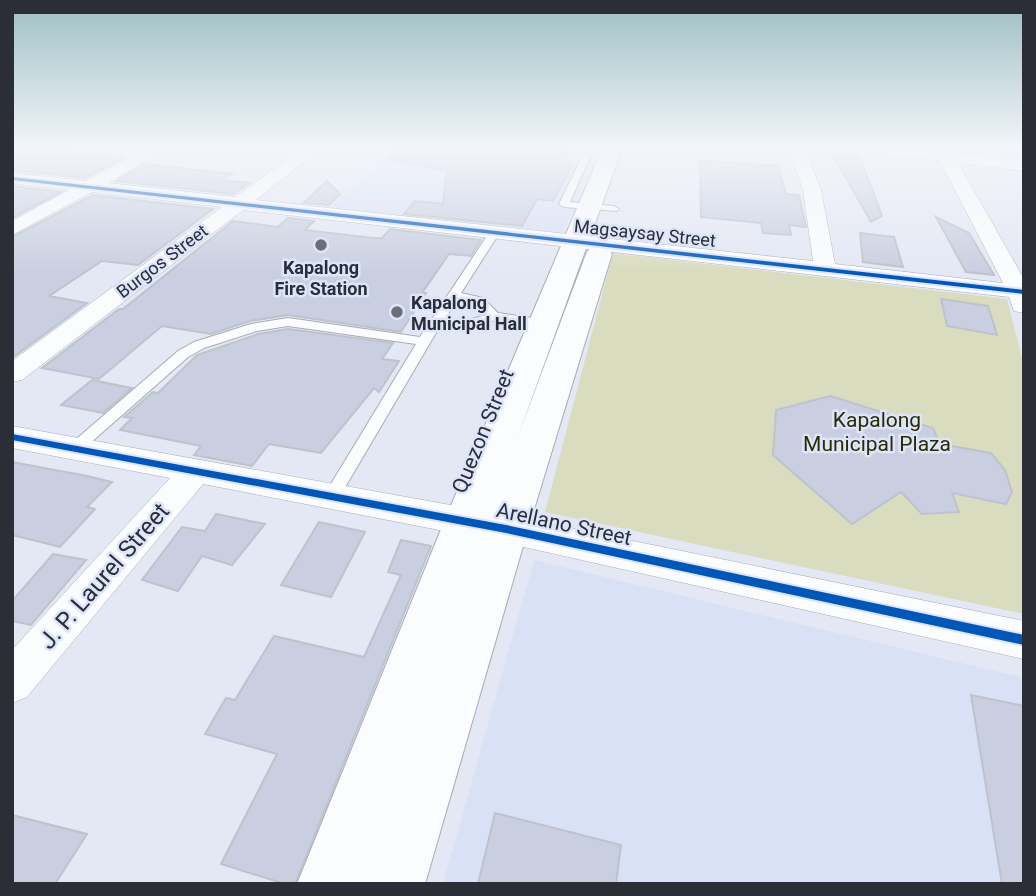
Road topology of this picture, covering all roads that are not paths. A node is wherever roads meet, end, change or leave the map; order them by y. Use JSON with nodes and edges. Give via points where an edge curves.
{"nodes":[{"id":1,"x":80,"y":191,"type":"edge"},
{"id":2,"x":131,"y":191,"type":"edge"},
{"id":3,"x":255,"y":191,"type":"edge"},
{"id":4,"x":597,"y":191,"type":"edge"},
{"id":5,"x":612,"y":191,"type":"edge"},
{"id":6,"x":811,"y":191,"type":"edge"},
{"id":7,"x":964,"y":191,"type":"edge"},
{"id":8,"x":239,"y":203,"type":"junction"},
{"id":9,"x":596,"y":225,"type":"junction"},
{"id":10,"x":12,"y":229,"type":"edge"},
{"id":11,"x":495,"y":232,"type":"junction"},
{"id":12,"x":825,"y":269,"type":"junction"},
{"id":13,"x":456,"y":296,"type":"junction"},
{"id":14,"x":1022,"y":297,"type":"edge"},
{"id":15,"x":494,"y":316,"type":"junction"},
{"id":16,"x":439,"y":322,"type":"junction"},
{"id":17,"x":559,"y":326,"type":"junction"},
{"id":18,"x":424,"y":341,"type":"junction"},
{"id":19,"x":12,"y":374,"type":"edge"},
{"id":20,"x":12,"y":437,"type":"edge"},
{"id":21,"x":75,"y":448,"type":"junction"},
{"id":22,"x":196,"y":471,"type":"junction"},
{"id":23,"x":331,"y":497,"type":"junction"},
{"id":24,"x":486,"y":526,"type":"junction"},
{"id":25,"x":1024,"y":640,"type":"edge"},
{"id":26,"x":12,"y":682,"type":"edge"},
{"id":27,"x":330,"y":884,"type":"edge"},
{"id":28,"x":392,"y":884,"type":"edge"}],
"edges":[{"from":1,"to":10,"type":"street"},
{"from":2,"to":8,"type":"street","name":"Magsaysay Street"},
{"from":3,"to":8,"type":"street","name":"Burgos Street"},
{"from":4,"to":9,"type":"highway","name":"Quezon Street"},
{"from":5,"to":9,"type":"highway","name":"Quezon Street"},
{"from":6,"to":12,"type":"street"},
{"from":7,"to":14,"type":"street"},
{"from":8,"to":11,"type":"street","name":"Magsaysay Street"},
{"from":8,"to":19,"type":"street","name":"Burgos Street"},
{"from":9,"to":11,"type":"street","name":"Magsaysay Street"},
{"from":9,"to":12,"type":"street","name":"Magsaysay Street"},
{"from":9,"to":17,"type":"highway","name":"Quezon Street"},
{"from":11,"to":13,"type":"lane"},
{"from":12,"to":14,"type":"street","name":"Magsaysay Street"},
{"from":13,"to":15,"type":"lane","via":[[479,301]]},
{"from":13,"to":16,"type":"lane"},
{"from":15,"to":16,"type":"lane","via":[[469,324]]},
{"from":15,"to":17,"type":"lane"},
{"from":16,"to":18,"type":"lane"},
{"from":17,"to":24,"type":"highway","name":"Quezon Street"},
{"from":18,"to":21,"type":"lane","via":[[288,322],[255,327],[183,354]]},
{"from":18,"to":23,"type":"lane"},
{"from":20,"to":21,"type":"street","name":"Arellano Street"},
{"from":21,"to":22,"type":"street","name":"Arellano Street"},
{"from":22,"to":23,"type":"street","name":"Arellano Street"},
{"from":22,"to":26,"type":"street","name":"J. P. Laurel Street"},
{"from":23,"to":24,"type":"street","name":"Arellano Street"},
{"from":24,"to":25,"type":"street","name":"Arellano Street"},
{"from":24,"to":27,"type":"highway","name":"Quezon Street"},
{"from":24,"to":28,"type":"highway","name":"Quezon Street"}]}
